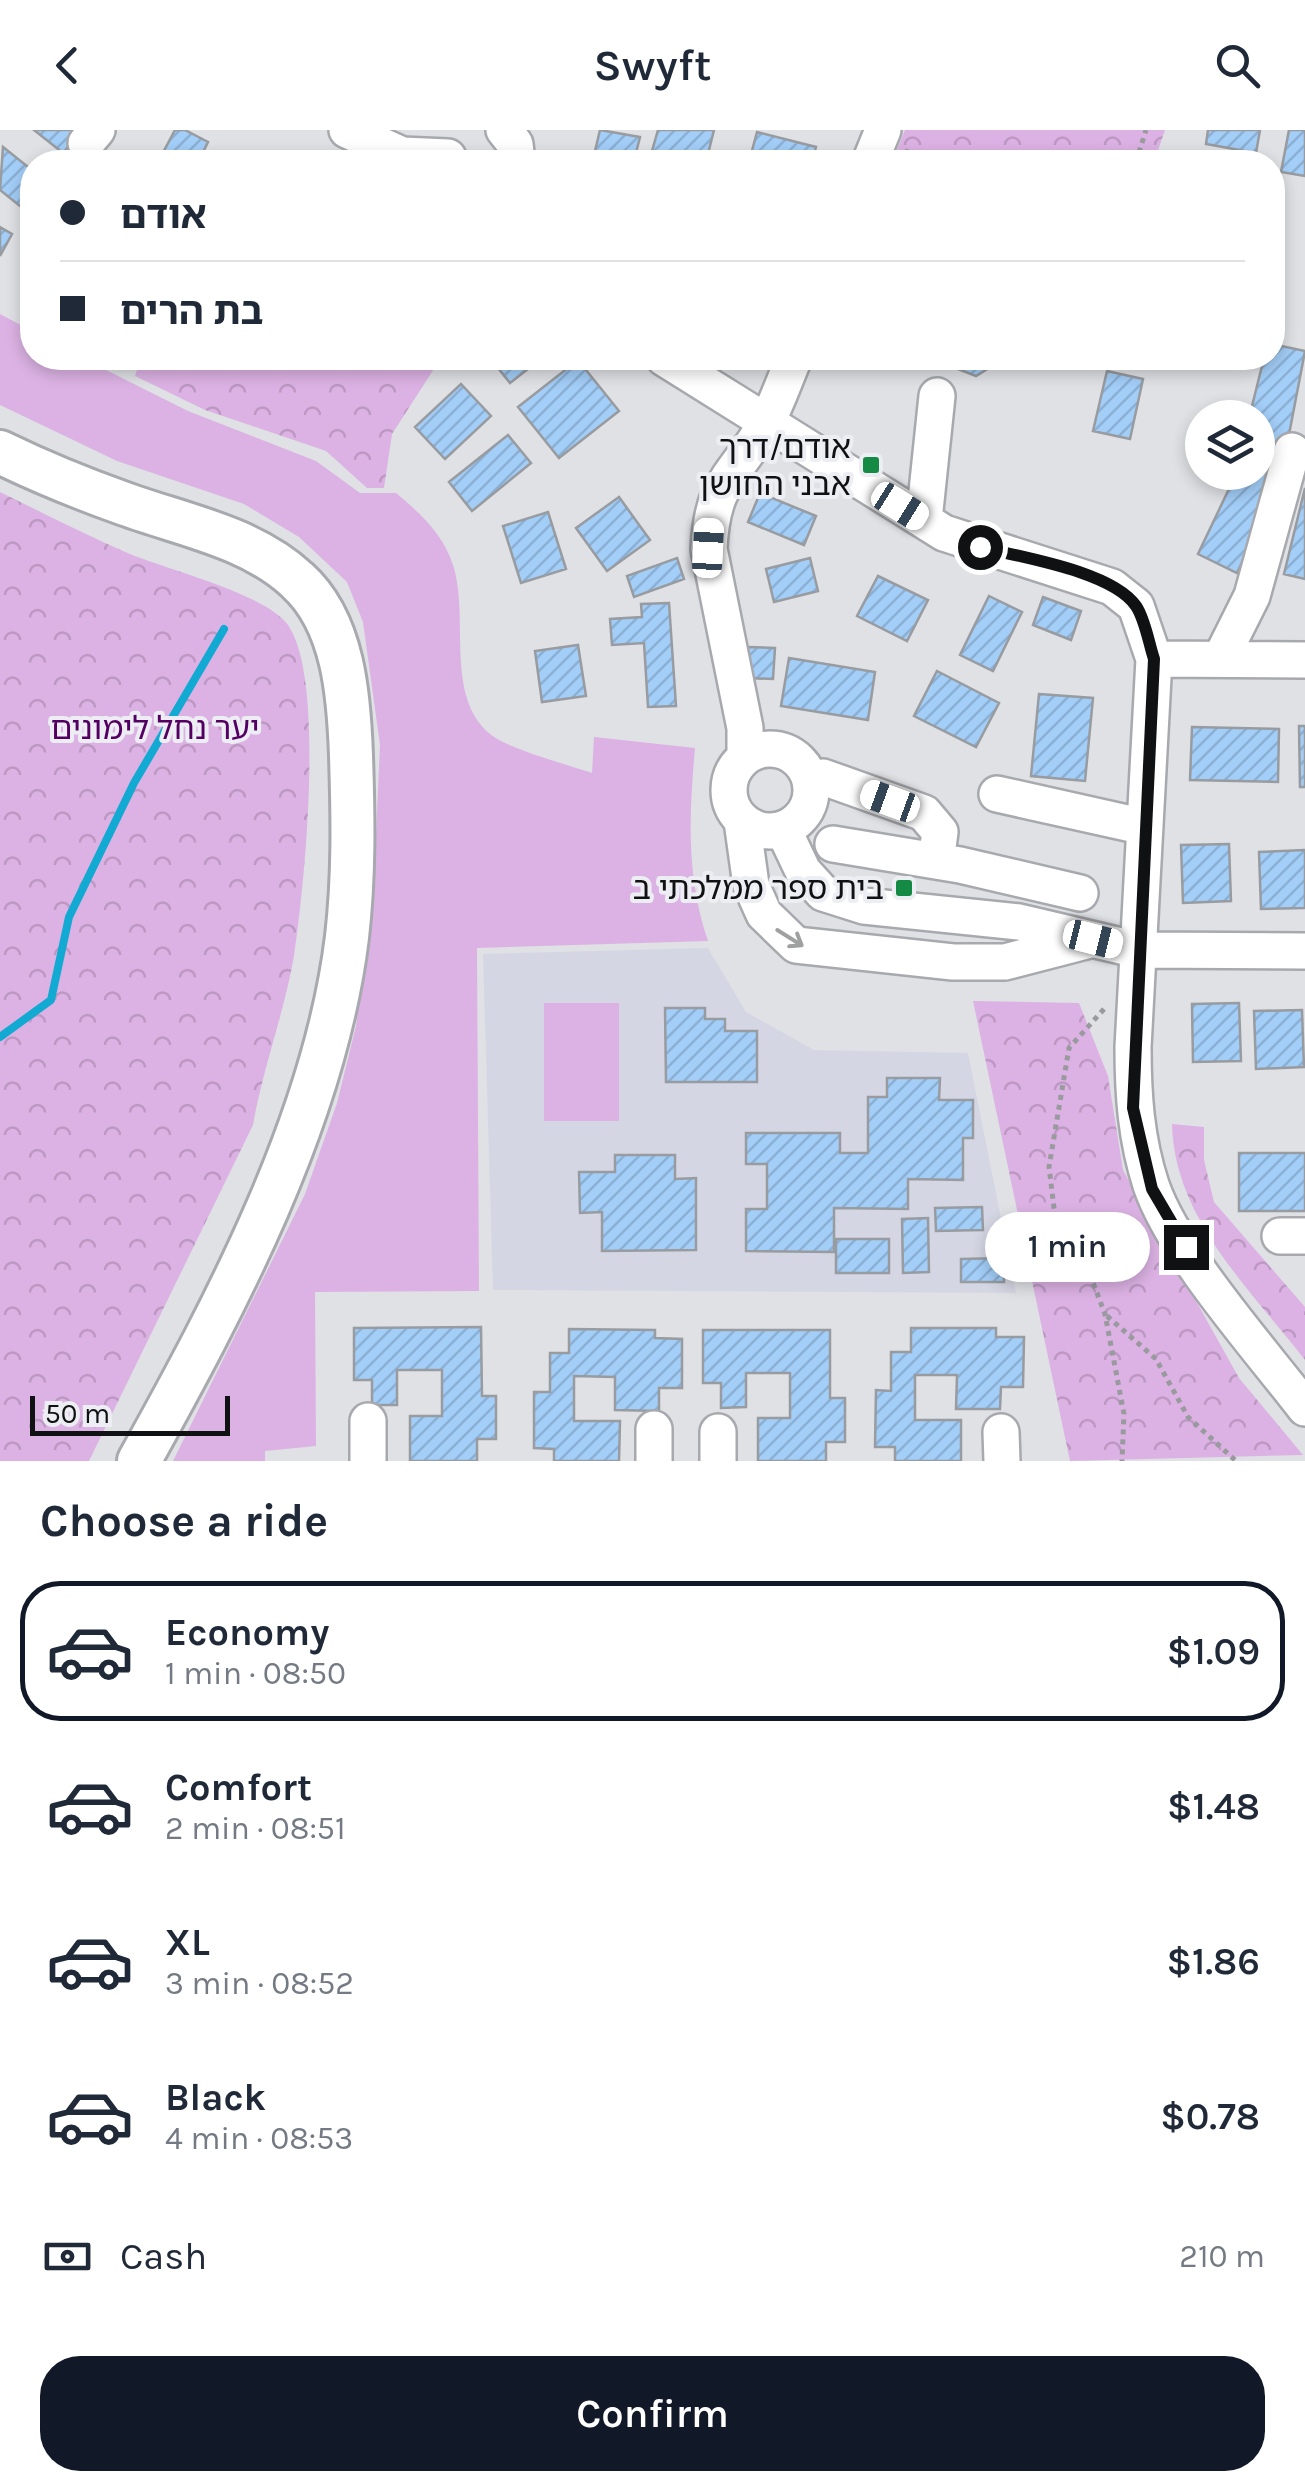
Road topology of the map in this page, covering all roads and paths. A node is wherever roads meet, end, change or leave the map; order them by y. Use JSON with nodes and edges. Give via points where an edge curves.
{"nodes":[{"id":1,"x":347,"y":130,"type":"edge"},
{"id":2,"x":393,"y":150,"type":"edge"},
{"id":3,"x":683,"y":370,"type":"edge"},
{"id":4,"x":789,"y":370,"type":"edge"},
{"id":5,"x":937,"y":396,"type":"dead end"},
{"id":6,"x":766,"y":424,"type":"junction"},
{"id":7,"x":1292,"y":451,"type":"dead end"},
{"id":8,"x":0,"y":452,"type":"edge"},
{"id":9,"x":924,"y":520,"type":"junction"},
{"id":10,"x":1222,"y":658,"type":"junction"},
{"id":11,"x":1154,"y":659,"type":"junction"},
{"id":12,"x":1305,"y":660,"type":"edge"},
{"id":13,"x":745,"y":757,"type":"junction"},
{"id":14,"x":810,"y":781,"type":"junction"},
{"id":15,"x":997,"y":794,"type":"dead end"},
{"id":16,"x":742,"y":822,"type":"junction"},
{"id":17,"x":1145,"y":827,"type":"junction"},
{"id":18,"x":783,"y":830,"type":"junction"},
{"id":19,"x":833,"y":844,"type":"dead end"},
{"id":20,"x":936,"y":860,"type":"junction"},
{"id":21,"x":1080,"y":893,"type":"dead end"},
{"id":22,"x":1093,"y":939,"type":"junction"},
{"id":23,"x":1305,"y":951,"type":"edge"},
{"id":24,"x":1138,"y":960,"type":"junction"},
{"id":25,"x":1105,"y":1314,"type":"junction"},
{"id":26,"x":1305,"y":1408,"type":"edge"},
{"id":27,"x":368,"y":1421,"type":"dead end"},
{"id":28,"x":140,"y":1461,"type":"edge"},
{"id":29,"x":368,"y":1461,"type":"edge"},
{"id":30,"x":1122,"y":1461,"type":"edge"},
{"id":31,"x":1236,"y":1461,"type":"edge"}],
"edges":[{"from":1,"to":2,"type":"street"},
{"from":3,"to":6,"type":"street"},
{"from":4,"to":6,"type":"street"},
{"from":5,"to":9,"type":"street"},
{"from":6,"to":9,"type":"street"},
{"from":6,"to":13,"type":"street","via":[[722,483],[708,548]]},
{"from":7,"to":10,"type":"street","via":[[1252,596]]},
{"from":8,"to":28,"type":"main road","via":[[262,554],[298,580],[322,611],[340,658],[350,721],[355,852],[332,1018],[274,1186]]},
{"from":9,"to":11,"type":"street","via":[[980,547],[1112,587],[1136,606]]},
{"from":10,"to":11,"type":"street"},
{"from":10,"to":12,"type":"street"},
{"from":11,"to":17,"type":"street"},
{"from":13,"to":14,"type":"street","via":[[758,750],[786,752]]},
{"from":13,"to":16,"type":"street","via":[[728,789]]},
{"from":14,"to":18,"type":"street","via":[[802,817]]},
{"from":14,"to":20,"type":"street","via":[[824,777],[924,813],[940,832]]},
{"from":15,"to":17,"type":"street"},
{"from":16,"to":18,"type":"street"},
{"from":16,"to":22,"type":"street","one_way":true,"via":[[751,885],[764,914],[796,945],[1005,962]]},
{"from":17,"to":24,"type":"street"},
{"from":18,"to":22,"type":"street","via":[[802,871],[824,893],[864,906],[1020,922]]},
{"from":19,"to":20,"type":"street"},
{"from":20,"to":21,"type":"street"},
{"from":22,"to":24,"type":"street"},
{"from":23,"to":24,"type":"street"},
{"from":24,"to":25,"type":"path","via":[[1069,1048],[1049,1167],[1056,1216]]},
{"from":24,"to":26,"type":"street","via":[[1133,1108],[1152,1189],[1218,1296]]},
{"from":25,"to":30,"type":"path","via":[[1124,1414]]},
{"from":25,"to":31,"type":"path","via":[[1156,1359],[1188,1417]]},
{"from":27,"to":29,"type":"street"}]}
